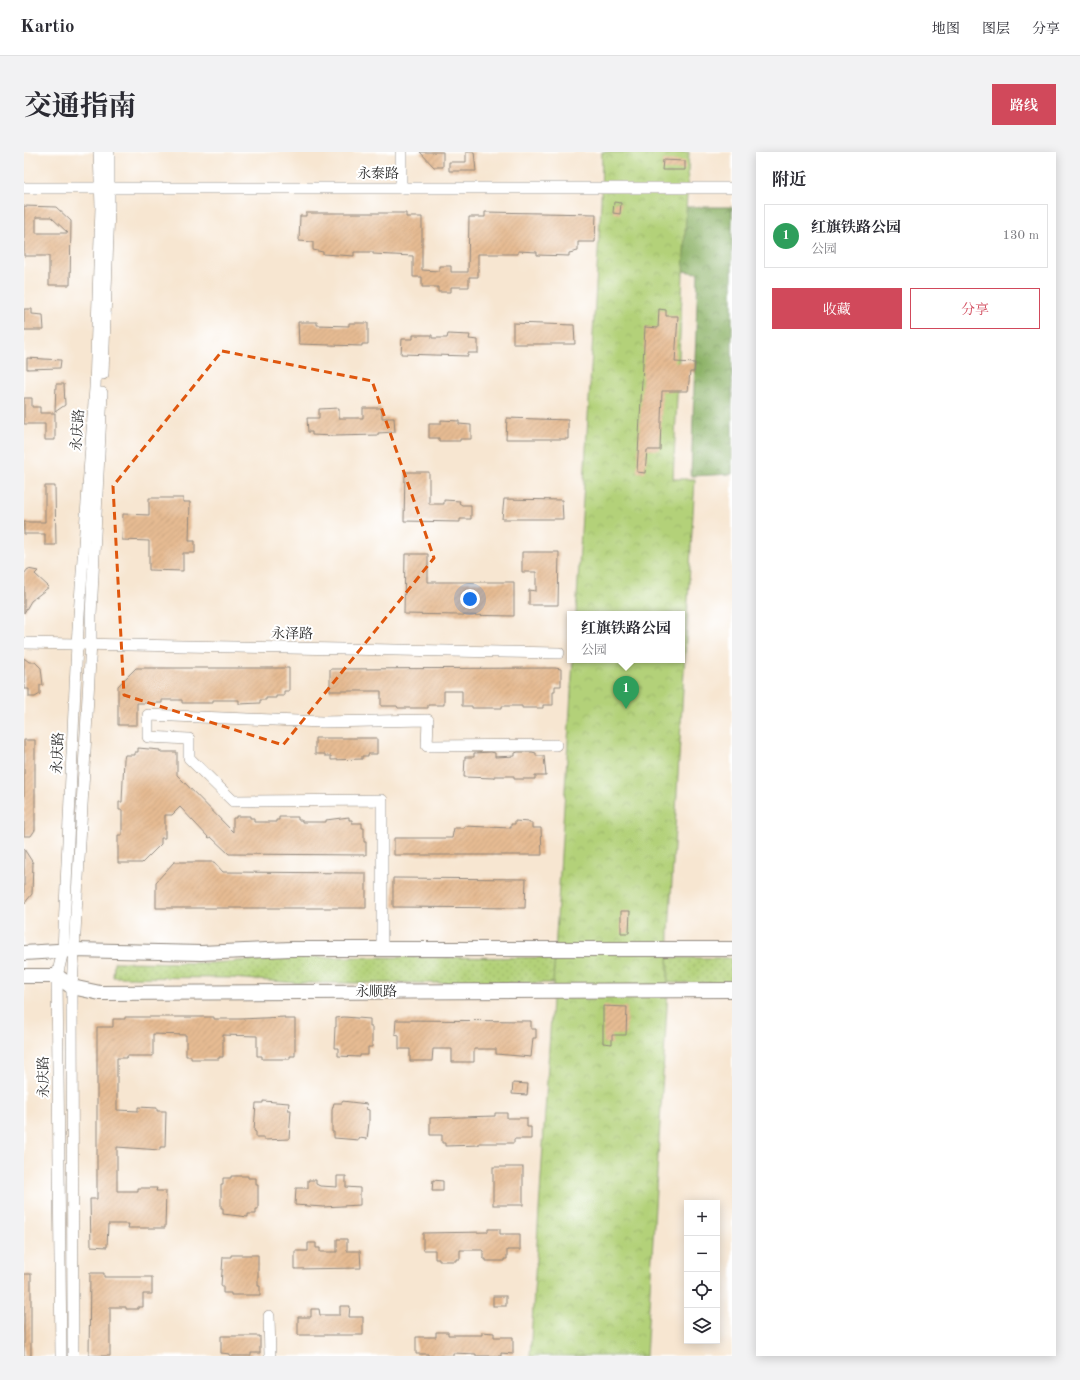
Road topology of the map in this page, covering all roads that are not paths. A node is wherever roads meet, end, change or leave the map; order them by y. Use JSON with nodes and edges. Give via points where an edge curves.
{"nodes":[{"id":1,"x":99,"y":152,"type":"edge"},
{"id":2,"x":109,"y":152,"type":"edge"},
{"id":3,"x":401,"y":152,"type":"edge"},
{"id":4,"x":24,"y":188,"type":"edge"},
{"id":5,"x":104,"y":188,"type":"junction"},
{"id":6,"x":401,"y":188,"type":"junction"},
{"id":7,"x":732,"y":188,"type":"edge"},
{"id":8,"x":24,"y":643,"type":"edge"},
{"id":9,"x":77,"y":644,"type":"junction"},
{"id":10,"x":91,"y":645,"type":"junction"},
{"id":11,"x":559,"y":653,"type":"dead end"},
{"id":12,"x":556,"y":745,"type":"dead end"},
{"id":13,"x":732,"y":949,"type":"edge"},
{"id":14,"x":382,"y":950,"type":"junction"},
{"id":15,"x":68,"y":951,"type":"junction"},
{"id":16,"x":24,"y":952,"type":"edge"},
{"id":17,"x":24,"y":976,"type":"edge"},
{"id":18,"x":57,"y":976,"type":"junction"},
{"id":19,"x":72,"y":987,"type":"junction"},
{"id":20,"x":732,"y":990,"type":"edge"},
{"id":21,"x":269,"y":1316,"type":"dead end"},
{"id":22,"x":61,"y":1356,"type":"edge"},
{"id":23,"x":73,"y":1356,"type":"edge"},
{"id":24,"x":270,"y":1356,"type":"edge"}],
"edges":[{"from":1,"to":5,"type":"street","name":"永庆路"},
{"from":2,"to":5,"type":"street","name":"永庆路"},
{"from":3,"to":6,"type":"street"},
{"from":4,"to":5,"type":"street","name":"永泰路"},
{"from":5,"to":6,"type":"street","name":"永泰路"},
{"from":5,"to":9,"type":"street","name":"永庆路","via":[[101,207],[95,388]]},
{"from":5,"to":10,"type":"street","name":"永庆路","via":[[102,389]]},
{"from":6,"to":7,"type":"street","name":"永泰路"},
{"from":8,"to":9,"type":"street","name":"永泽路"},
{"from":9,"to":10,"type":"street","name":"永泽路"},
{"from":9,"to":15,"type":"street","name":"永庆路"},
{"from":10,"to":11,"type":"street","name":"永泽路"},
{"from":10,"to":15,"type":"street","name":"永庆路"},
{"from":12,"to":14,"type":"street","via":[[427,746],[428,720],[322,722],[148,715],[148,737],[189,739],[189,758],[233,801],[382,800]]},
{"from":13,"to":14,"type":"main road"},
{"from":14,"to":15,"type":"main road","via":[[291,949],[201,953]]},
{"from":15,"to":16,"type":"main road"},
{"from":15,"to":18,"type":"street","name":"永庆路"},
{"from":15,"to":19,"type":"street","name":"永庆路"},
{"from":17,"to":18,"type":"main road"},
{"from":18,"to":19,"type":"main road","name":"永顺路"},
{"from":18,"to":22,"type":"street","name":"永庆路"},
{"from":19,"to":20,"type":"main road","name":"永顺路","via":[[100,993]]},
{"from":19,"to":23,"type":"street","name":"永庆路"},
{"from":21,"to":24,"type":"street"}]}
